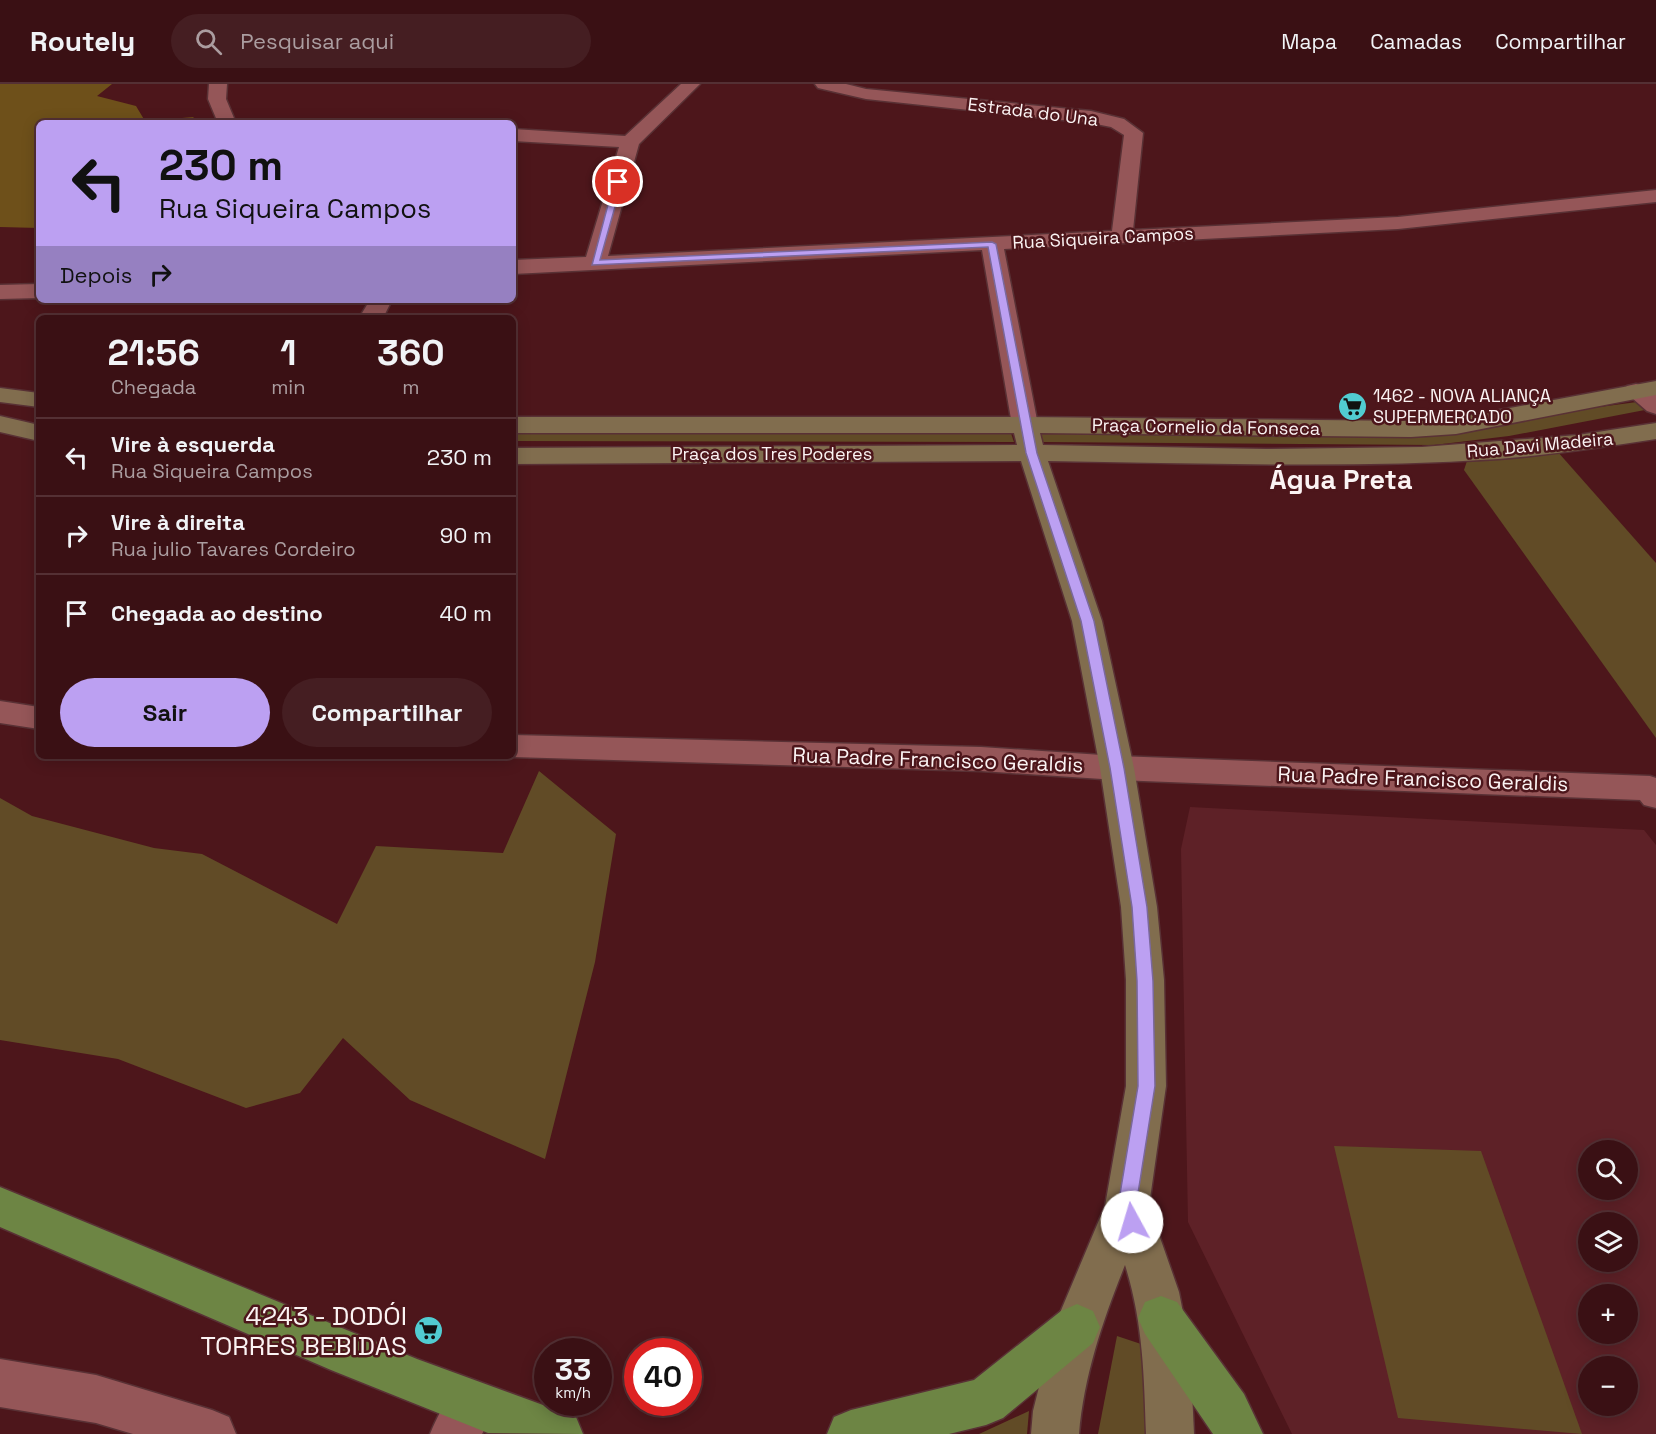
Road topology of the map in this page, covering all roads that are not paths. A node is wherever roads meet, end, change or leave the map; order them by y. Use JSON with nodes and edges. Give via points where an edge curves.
{"nodes":[{"id":1,"x":691,"y":84,"type":"edge"},
{"id":2,"x":824,"y":84,"type":"edge"},
{"id":3,"x":213,"y":87,"type":"edge"},
{"id":4,"x":226,"y":120,"type":"edge"},
{"id":5,"x":516,"y":135,"type":"edge"},
{"id":6,"x":630,"y":142,"type":"junction"},
{"id":7,"x":1656,"y":196,"type":"edge"},
{"id":8,"x":1122,"y":237,"type":"junction"},
{"id":9,"x":992,"y":244,"type":"junction"},
{"id":10,"x":595,"y":263,"type":"junction"},
{"id":11,"x":516,"y":267,"type":"edge"},
{"id":12,"x":36,"y":291,"type":"edge"},
{"id":13,"x":0,"y":292,"type":"edge"},
{"id":14,"x":0,"y":395,"type":"edge"},
{"id":15,"x":1650,"y":395,"type":"edge"},
{"id":16,"x":36,"y":400,"type":"edge"},
{"id":17,"x":0,"y":424,"type":"edge"},
{"id":18,"x":516,"y":425,"type":"edge"},
{"id":19,"x":1656,"y":431,"type":"edge"},
{"id":20,"x":36,"y":432,"type":"edge"},
{"id":21,"x":1028,"y":439,"type":"junction"},
{"id":22,"x":1424,"y":455,"type":"joint"},
{"id":23,"x":516,"y":456,"type":"edge"},
{"id":24,"x":0,"y":712,"type":"edge"},
{"id":25,"x":36,"y":718,"type":"edge"},
{"id":26,"x":516,"y":746,"type":"edge"},
{"id":27,"x":1117,"y":768,"type":"junction"},
{"id":28,"x":1653,"y":792,"type":"edge"},
{"id":29,"x":1127,"y":1206,"type":"junction"},
{"id":30,"x":0,"y":1207,"type":"edge"},
{"id":31,"x":1161,"y":1318,"type":"junction"},
{"id":32,"x":1077,"y":1327,"type":"junction"},
{"id":33,"x":0,"y":1383,"type":"edge"},
{"id":34,"x":463,"y":1420,"type":"edge"},
{"id":35,"x":212,"y":1434,"type":"edge"},
{"id":36,"x":559,"y":1434,"type":"edge"},
{"id":37,"x":851,"y":1434,"type":"edge"},
{"id":38,"x":1056,"y":1434,"type":"edge"},
{"id":39,"x":1170,"y":1434,"type":"edge"},
{"id":40,"x":1239,"y":1434,"type":"edge"}],
"edges":[{"from":1,"to":6,"type":"street"},
{"from":2,"to":8,"type":"street","name":"Estrada do Una","via":[[866,94],[1091,117],[1128,127],[1134,133],[1134,146]]},
{"from":3,"to":4,"type":"street"},
{"from":5,"to":6,"type":"street"},
{"from":6,"to":10,"type":"street"},
{"from":7,"to":8,"type":"street","name":"Rua Siqueira Campos","via":[[1398,223]]},
{"from":8,"to":9,"type":"street","name":"Rua Siqueira Campos"},
{"from":9,"to":10,"type":"street","name":"Rua Siqueira Campos"},
{"from":9,"to":21,"type":"street"},
{"from":10,"to":11,"type":"street","name":"Rua Siqueira Campos"},
{"from":12,"to":13,"type":"street"},
{"from":14,"to":16,"type":"main road"},
{"from":15,"to":21,"type":"main road","name":"Praça Cornelio da Fonseca","via":[[1456,426]]},
{"from":17,"to":20,"type":"main road"},
{"from":18,"to":21,"type":"main road","name":"Praça dos Tres Poderes"},
{"from":19,"to":22,"type":"main road","name":"Rua Davi Madeira","via":[[1545,447]]},
{"from":21,"to":22,"type":"main road","name":"Praça Cornelio da Fonseca","via":[[1307,458]]},
{"from":21,"to":23,"type":"main road","name":"Praça dos Tres Poderes"},
{"from":21,"to":27,"type":"main road","via":[[1088,621]]},
{"from":24,"to":25,"type":"street"},
{"from":26,"to":27,"type":"street","name":"Rua Padre Francisco Geraldis","via":[[981,759]]},
{"from":27,"to":28,"type":"street","name":"Rua Padre Francisco Geraldis"},
{"from":27,"to":29,"type":"main road","via":[[1139,907],[1145,981],[1146,1086]]},
{"from":29,"to":31,"type":"main road"},
{"from":29,"to":32,"type":"main road"},
{"from":30,"to":34,"type":"main road","via":[[70,1234]]},
{"from":31,"to":39,"type":"main road","via":[[1167,1348]]},
{"from":31,"to":40,"type":"main road"},
{"from":32,"to":37,"type":"main road","via":[[986,1401]]},
{"from":32,"to":38,"type":"main road"},
{"from":33,"to":35,"type":"street","via":[[96,1400]]},
{"from":34,"to":36,"type":"main road"}]}
